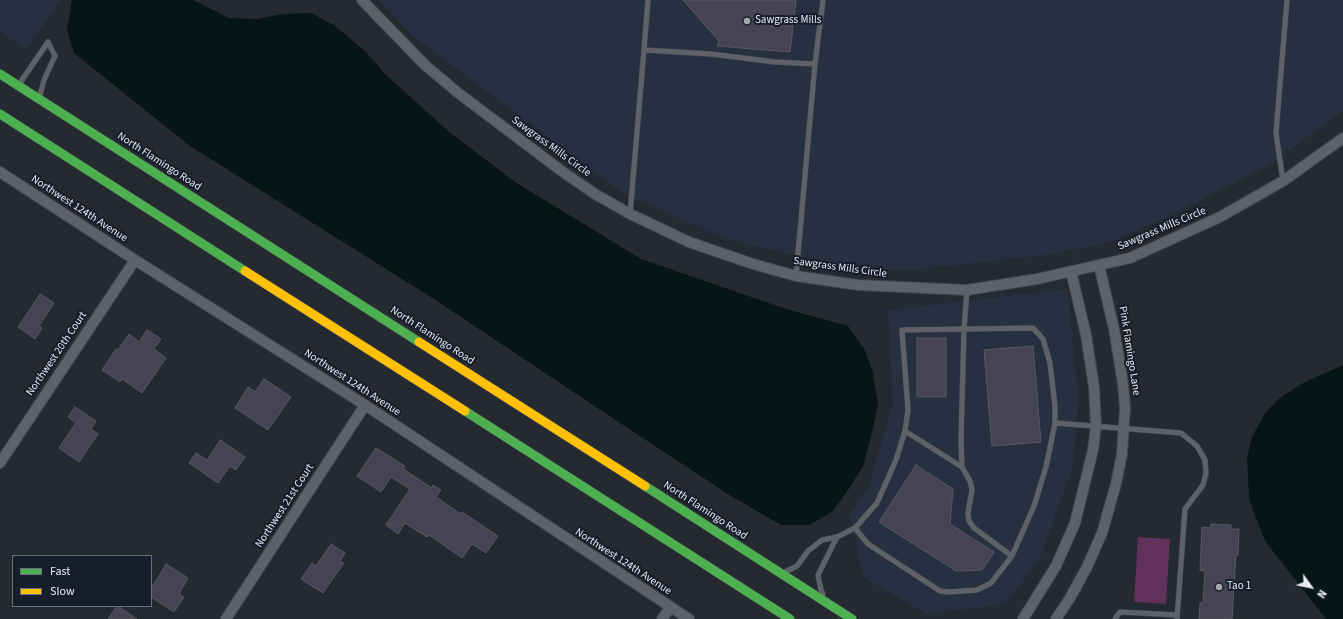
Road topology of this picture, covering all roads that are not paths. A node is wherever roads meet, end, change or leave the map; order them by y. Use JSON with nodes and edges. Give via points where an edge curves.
{"nodes":[{"id":1,"x":362,"y":0,"type":"edge"},
{"id":2,"x":648,"y":0,"type":"edge"},
{"id":3,"x":823,"y":0,"type":"edge"},
{"id":4,"x":1288,"y":0,"type":"edge"},
{"id":5,"x":644,"y":50,"type":"junction"},
{"id":6,"x":815,"y":64,"type":"junction"},
{"id":7,"x":0,"y":74,"type":"edge"},
{"id":8,"x":18,"y":86,"type":"junction"},
{"id":9,"x":39,"y":99,"type":"junction"},
{"id":10,"x":0,"y":114,"type":"edge"},
{"id":11,"x":1343,"y":138,"type":"edge"},
{"id":12,"x":0,"y":172,"type":"edge"},
{"id":13,"x":1283,"y":181,"type":"junction"},
{"id":14,"x":630,"y":214,"type":"junction"},
{"id":15,"x":135,"y":260,"type":"junction"},
{"id":16,"x":1099,"y":265,"type":"junction"},
{"id":17,"x":1071,"y":271,"type":"junction"},
{"id":18,"x":796,"y":276,"type":"junction"},
{"id":19,"x":967,"y":290,"type":"junction"},
{"id":20,"x":964,"y":328,"type":"junction"},
{"id":21,"x":365,"y":405,"type":"junction"},
{"id":22,"x":1055,"y":423,"type":"junction"},
{"id":23,"x":1096,"y":426,"type":"junction"},
{"id":24,"x":1125,"y":428,"type":"junction"},
{"id":25,"x":905,"y":431,"type":"junction"},
{"id":26,"x":0,"y":463,"type":"edge"},
{"id":27,"x":962,"y":467,"type":"junction"},
{"id":28,"x":855,"y":528,"type":"junction"},
{"id":29,"x":837,"y":537,"type":"junction"},
{"id":30,"x":1012,"y":556,"type":"junction"},
{"id":31,"x":781,"y":574,"type":"junction"},
{"id":32,"x":830,"y":605,"type":"junction"},
{"id":33,"x":670,"y":607,"type":"junction"},
{"id":34,"x":1177,"y":617,"type":"edge"},
{"id":35,"x":226,"y":619,"type":"edge"},
{"id":36,"x":662,"y":619,"type":"edge"},
{"id":37,"x":689,"y":619,"type":"edge"},
{"id":38,"x":790,"y":619,"type":"edge"},
{"id":39,"x":852,"y":619,"type":"edge"},
{"id":40,"x":1023,"y":619,"type":"edge"},
{"id":41,"x":1056,"y":619,"type":"edge"},
{"id":42,"x":1115,"y":619,"type":"edge"}],
"edges":[{"from":1,"to":14,"type":"street","name":"Sawgrass Mills Circle","via":[[425,65],[457,92],[563,172]]},
{"from":2,"to":5,"type":"lane"},
{"from":3,"to":6,"type":"lane"},
{"from":4,"to":13,"type":"lane","via":[[1276,133]]},
{"from":5,"to":6,"type":"lane"},
{"from":5,"to":14,"type":"lane"},
{"from":6,"to":18,"type":"lane"},
{"from":7,"to":8,"type":"highway","name":"North Flamingo Road"},
{"from":8,"to":9,"type":"highway","name":"North Flamingo Road"},
{"from":8,"to":9,"type":"lane","via":[[48,42],[56,56],[44,80]]},
{"from":9,"to":31,"type":"highway","name":"North Flamingo Road"},
{"from":10,"to":38,"type":"highway"},
{"from":11,"to":13,"type":"street","name":"Sawgrass Mills Circle"},
{"from":12,"to":15,"type":"street","name":"Northwest 124th Avenue"},
{"from":13,"to":16,"type":"street","name":"Sawgrass Mills Circle","via":[[1220,217],[1159,245],[1130,258]]},
{"from":14,"to":18,"type":"street","name":"Sawgrass Mills Circle","via":[[689,242]]},
{"from":15,"to":21,"type":"street","name":"Northwest 124th Avenue"},
{"from":15,"to":26,"type":"street","name":"Northwest 20th Court"},
{"from":16,"to":17,"type":"street","name":"Sawgrass Mills Circle"},
{"from":16,"to":24,"type":"street","name":"Pink Flamingo Lane","via":[[1114,329],[1123,384]]},
{"from":17,"to":19,"type":"street","name":"Sawgrass Mills Circle"},
{"from":17,"to":23,"type":"street","via":[[1083,320],[1094,387]]},
{"from":18,"to":19,"type":"street","name":"Sawgrass Mills Circle","via":[[858,285]]},
{"from":19,"to":20,"type":"lane"},
{"from":20,"to":22,"type":"lane","via":[[1033,328],[1043,339],[1050,363]]},
{"from":20,"to":25,"type":"lane","via":[[902,330],[908,410]]},
{"from":20,"to":27,"type":"lane"},
{"from":21,"to":33,"type":"street","name":"Northwest 124th Avenue"},
{"from":21,"to":35,"type":"street","name":"Northwest 21st Court"},
{"from":22,"to":23,"type":"lane"},
{"from":22,"to":30,"type":"lane","via":[[1036,500]]},
{"from":23,"to":24,"type":"lane"},
{"from":23,"to":40,"type":"street","via":[[1076,523],[1056,566]]},
{"from":24,"to":34,"type":"lane","via":[[1181,433],[1197,446],[1205,460],[1206,473],[1203,485],[1185,509],[1183,518]]},
{"from":24,"to":41,"type":"street","name":"Pink Flamingo Lane","via":[[1119,469],[1102,532],[1087,567]]},
{"from":25,"to":27,"type":"lane"},
{"from":25,"to":28,"type":"lane","via":[[896,460],[877,503]]},
{"from":27,"to":30,"type":"lane","via":[[972,490],[969,521],[974,528]]},
{"from":28,"to":29,"type":"lane"},
{"from":28,"to":30,"type":"lane","via":[[868,544],[940,591],[977,590],[991,583]]},
{"from":29,"to":31,"type":"lane","via":[[822,540],[808,551],[797,566]]},
{"from":29,"to":32,"type":"lane","via":[[818,575],[821,590]]},
{"from":31,"to":32,"type":"highway","name":"North Flamingo Road"},
{"from":32,"to":39,"type":"highway","name":"North Flamingo Road"},
{"from":33,"to":36,"type":"street"},
{"from":33,"to":37,"type":"street","name":"Northwest 124th Avenue"},
{"from":34,"to":42,"type":"lane","via":[[1120,612]]}]}
